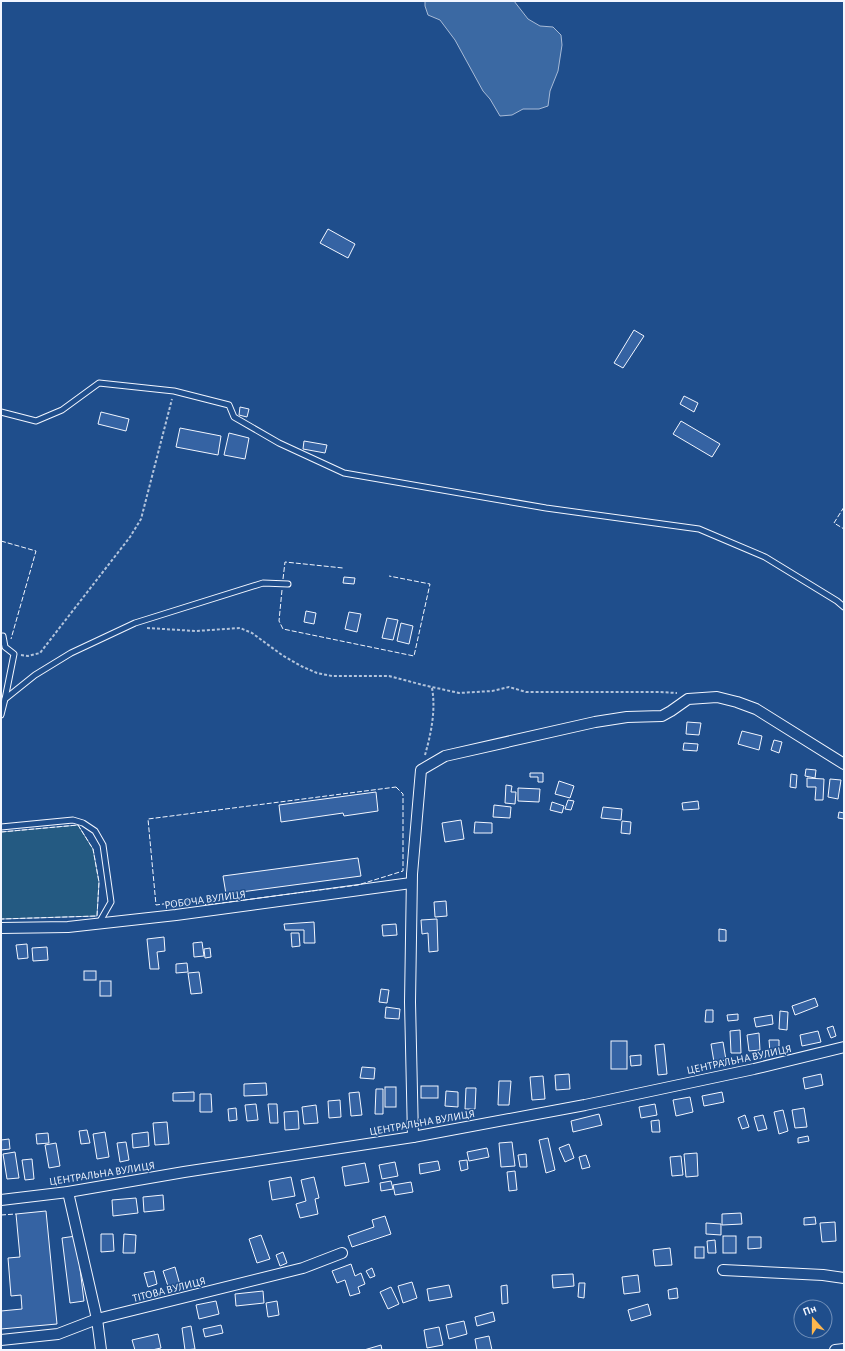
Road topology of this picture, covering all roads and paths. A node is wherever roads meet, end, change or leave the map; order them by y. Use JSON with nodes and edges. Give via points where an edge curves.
{"nodes":[{"id":1,"x":174,"y":391,"type":"junction"},
{"id":2,"x":1,"y":412,"type":"edge"},
{"id":3,"x":288,"y":584,"type":"dead end"},
{"id":4,"x":844,"y":607,"type":"edge"},
{"id":5,"x":125,"y":627,"type":"junction"},
{"id":6,"x":3,"y":636,"type":"dead end"},
{"id":7,"x":14,"y":654,"type":"junction"},
{"id":8,"x":432,"y":688,"type":"junction"},
{"id":9,"x":681,"y":694,"type":"dead end"},
{"id":10,"x":5,"y":699,"type":"junction"},
{"id":11,"x":1,"y":715,"type":"edge"},
{"id":12,"x":844,"y":764,"type":"edge"},
{"id":13,"x":421,"y":770,"type":"junction"},
{"id":14,"x":1,"y":827,"type":"edge"},
{"id":15,"x":412,"y":882,"type":"junction"},
{"id":16,"x":98,"y":924,"type":"junction"},
{"id":17,"x":1,"y":928,"type":"edge"},
{"id":18,"x":844,"y":1047,"type":"edge"},
{"id":19,"x":413,"y":1137,"type":"junction"},
{"id":20,"x":68,"y":1192,"type":"junction"},
{"id":21,"x":1,"y":1200,"type":"edge"},
{"id":22,"x":342,"y":1253,"type":"dead end"},
{"id":23,"x":723,"y":1270,"type":"dead end"},
{"id":24,"x":844,"y":1278,"type":"edge"},
{"id":25,"x":97,"y":1319,"type":"junction"},
{"id":26,"x":1,"y":1340,"type":"edge"},
{"id":27,"x":844,"y":1349,"type":"edge"},
{"id":28,"x":101,"y":1350,"type":"edge"},
{"id":29,"x":835,"y":1350,"type":"edge"}],
"edges":[{"from":1,"to":2,"type":"lane","via":[[99,383],[62,410],[36,421]]},
{"from":1,"to":4,"type":"lane","via":[[229,405],[234,417],[279,444],[344,472],[546,508],[699,528],[765,557]]},
{"from":1,"to":7,"type":"path","via":[[140,519],[130,537],[40,653],[28,656]]},
{"from":3,"to":5,"type":"lane","via":[[263,583]]},
{"from":5,"to":8,"type":"path","via":[[196,631],[240,628],[282,655],[317,673],[332,676],[389,676]]},
{"from":5,"to":10,"type":"lane","via":[[71,653],[35,675]]},
{"from":6,"to":7,"type":"lane","via":[[5,647]]},
{"from":7,"to":10,"type":"lane"},
{"from":8,"to":9,"type":"path","via":[[459,693],[509,687],[526,692]]},
{"from":8,"to":13,"type":"path","via":[[434,698],[430,737]]},
{"from":10,"to":11,"type":"lane"},
{"from":12,"to":13,"type":"street","via":[[756,709],[717,697],[688,699],[662,716],[626,717],[595,722],[445,756]]},
{"from":13,"to":15,"type":"street"},
{"from":14,"to":16,"type":"lane","via":[[73,820],[95,831],[103,845],[111,902]]},
{"from":15,"to":16,"type":"street","name":"РОБОЧА ВУЛИЦЯ"},
{"from":15,"to":19,"type":"street","via":[[410,1002]]},
{"from":16,"to":17,"type":"street","name":"РОБОЧА ВУЛИЦЯ"},
{"from":18,"to":19,"type":"street","name":"ЦЕНТРАЛЬНА ВУЛИЦЯ","via":[[754,1069]]},
{"from":19,"to":20,"type":"street","name":"ЦЕНТРАЛЬНА ВУЛИЦЯ"},
{"from":20,"to":21,"type":"street","name":"ЦЕНТРАЛЬНА ВУЛИЦЯ"},
{"from":20,"to":25,"type":"street"},
{"from":22,"to":25,"type":"street","name":"ТІТОВА ВУЛИЦЯ","via":[[303,1268]]},
{"from":23,"to":24,"type":"street"},
{"from":25,"to":26,"type":"street","name":"ТІТОВА ВУЛИЦЯ","via":[[58,1334]]},
{"from":25,"to":28,"type":"street"},
{"from":27,"to":29,"type":"street"}]}
